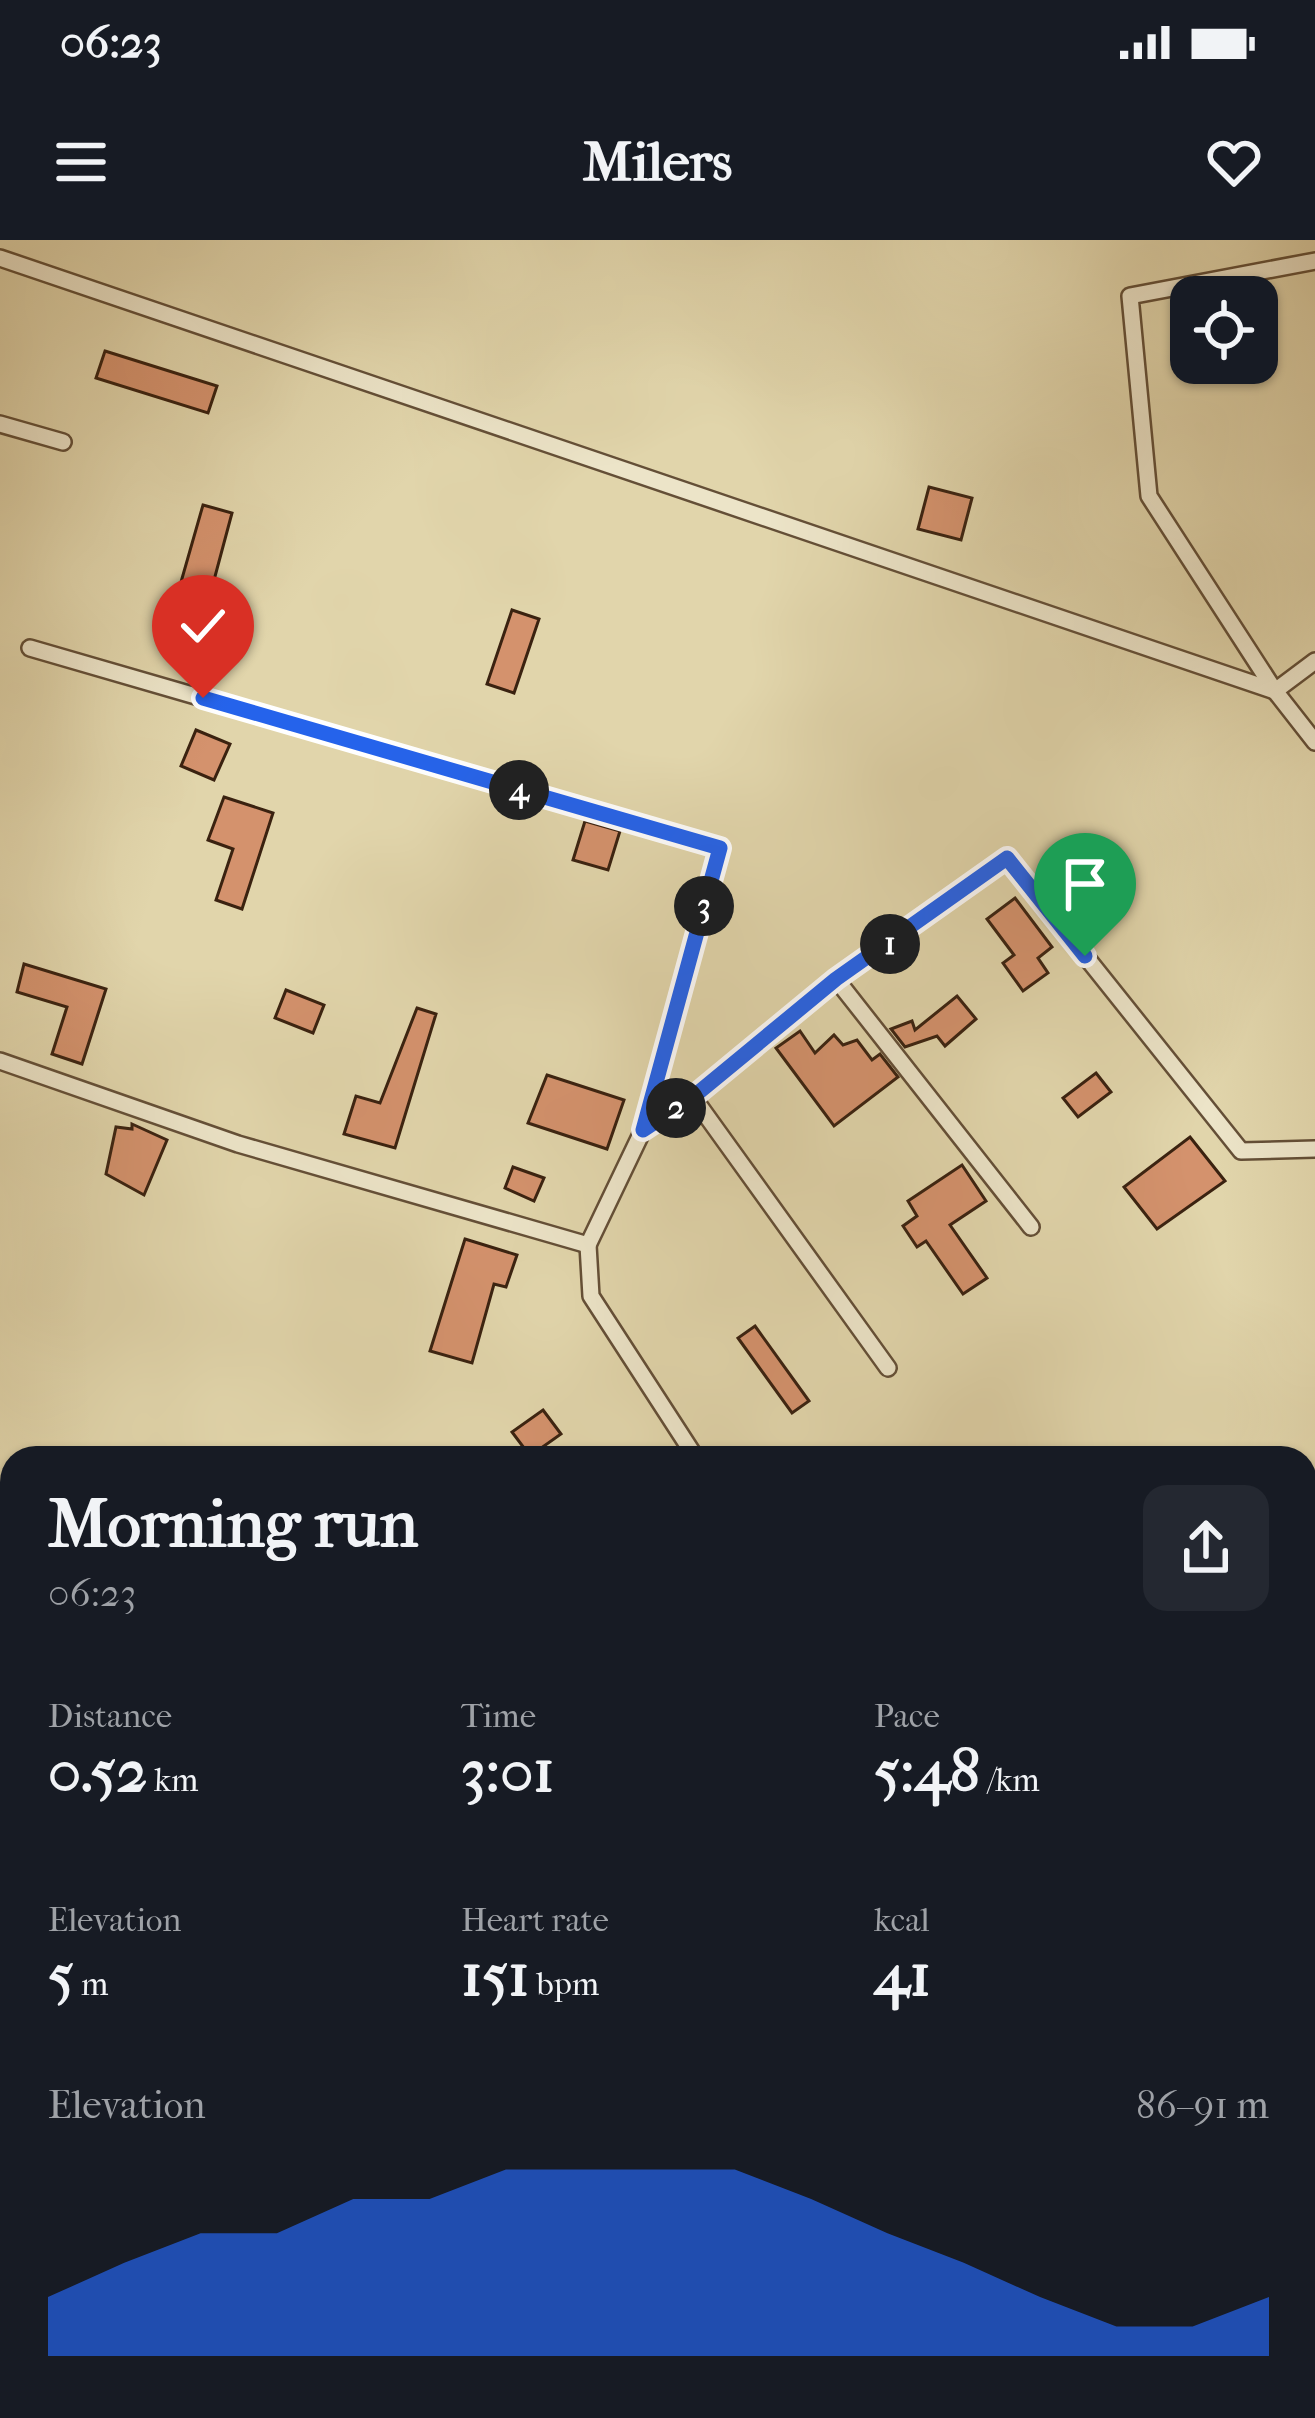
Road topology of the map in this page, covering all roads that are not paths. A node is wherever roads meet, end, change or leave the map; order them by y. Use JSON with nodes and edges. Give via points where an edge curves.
{"nodes":[{"id":1,"x":0,"y":258,"type":"edge"},
{"id":2,"x":1315,"y":261,"type":"edge"},
{"id":3,"x":0,"y":424,"type":"edge"},
{"id":4,"x":63,"y":442,"type":"dead end"},
{"id":5,"x":30,"y":648,"type":"dead end"},
{"id":6,"x":1315,"y":661,"type":"edge"},
{"id":7,"x":1275,"y":691,"type":"junction"},
{"id":8,"x":1315,"y":742,"type":"edge"},
{"id":9,"x":836,"y":979,"type":"junction"},
{"id":10,"x":0,"y":1061,"type":"edge"},
{"id":11,"x":693,"y":1097,"type":"junction"},
{"id":12,"x":643,"y":1130,"type":"junction"},
{"id":13,"x":1315,"y":1149,"type":"edge"},
{"id":14,"x":1031,"y":1226,"type":"dead end"},
{"id":15,"x":588,"y":1246,"type":"junction"},
{"id":16,"x":888,"y":1368,"type":"dead end"},
{"id":17,"x":689,"y":1446,"type":"edge"}],
"edges":[{"from":1,"to":7,"type":"street"},
{"from":2,"to":7,"type":"street","via":[[1130,296],[1149,496]]},
{"from":3,"to":4,"type":"street"},
{"from":5,"to":12,"type":"street","via":[[720,848]]},
{"from":6,"to":7,"type":"street"},
{"from":7,"to":8,"type":"street"},
{"from":9,"to":11,"type":"street"},
{"from":9,"to":13,"type":"street","via":[[1007,858],[1240,1151]]},
{"from":9,"to":14,"type":"street"},
{"from":10,"to":15,"type":"street","via":[[238,1144]]},
{"from":11,"to":12,"type":"street"},
{"from":11,"to":16,"type":"street"},
{"from":12,"to":15,"type":"street"},
{"from":15,"to":17,"type":"street","via":[[591,1296]]}]}
